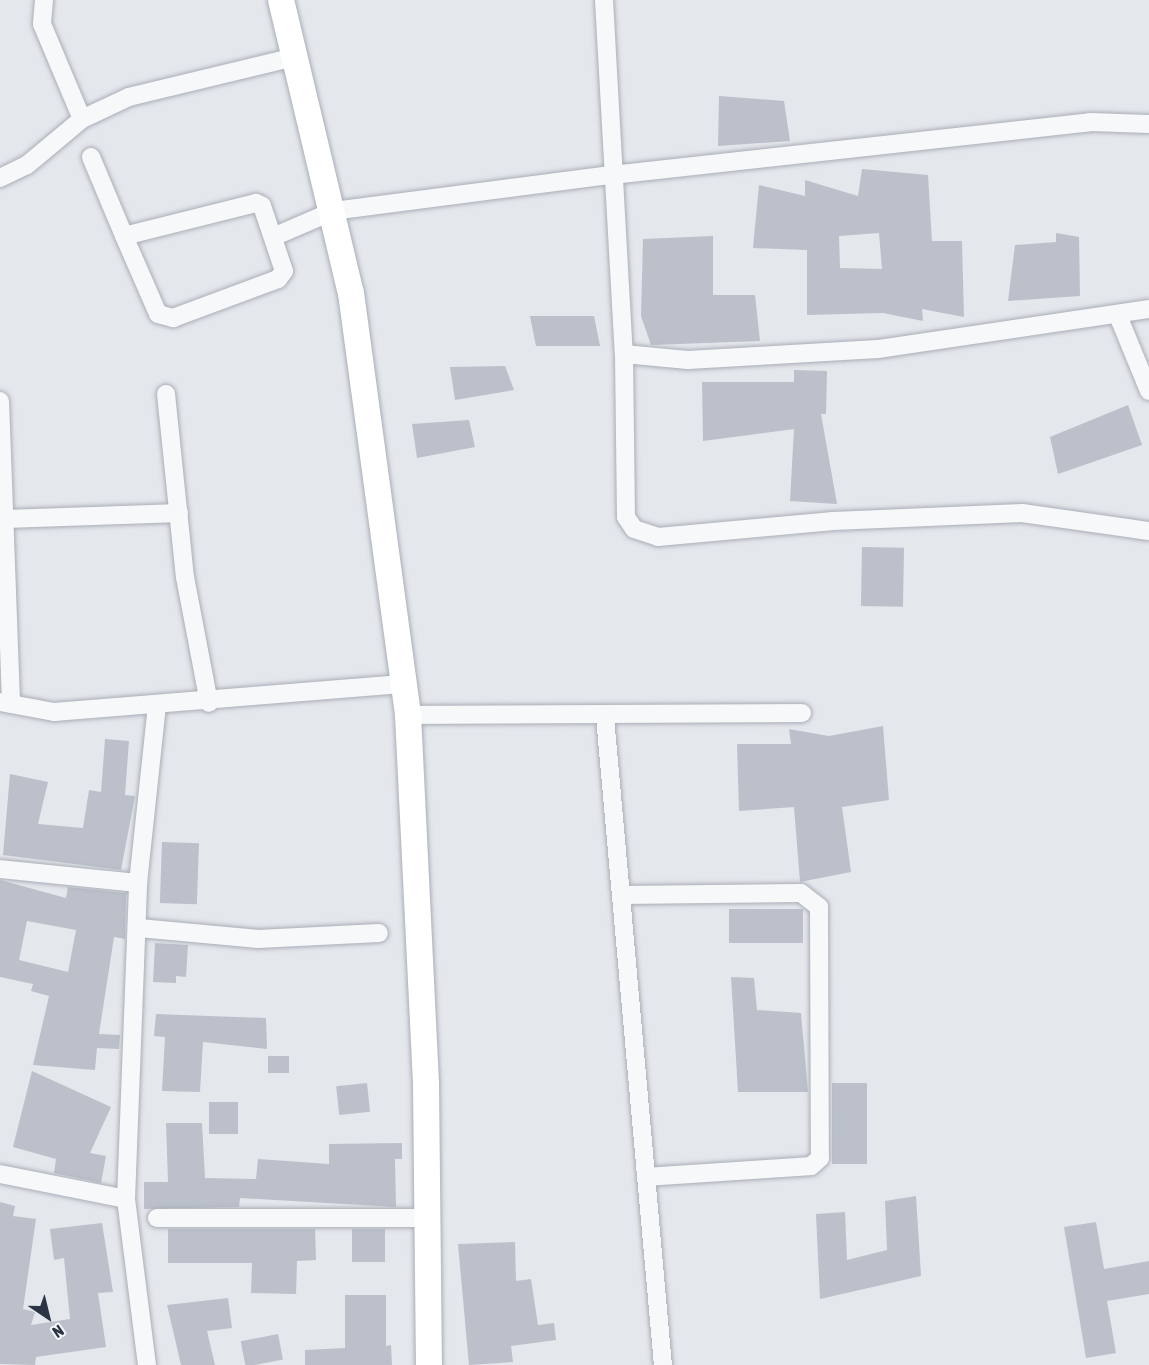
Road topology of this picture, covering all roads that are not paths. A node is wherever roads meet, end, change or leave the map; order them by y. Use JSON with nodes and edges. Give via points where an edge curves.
{"nodes":[{"id":1,"x":44,"y":0,"type":"edge"},
{"id":2,"x":281,"y":0,"type":"edge"},
{"id":3,"x":604,"y":0,"type":"edge"},
{"id":4,"x":294,"y":57,"type":"junction"},
{"id":5,"x":82,"y":119,"type":"junction"},
{"id":6,"x":1149,"y":124,"type":"edge"},
{"id":7,"x":91,"y":157,"type":"dead end"},
{"id":8,"x":612,"y":175,"type":"junction"},
{"id":9,"x":0,"y":178,"type":"edge"},
{"id":10,"x":333,"y":211,"type":"junction"},
{"id":11,"x":124,"y":236,"type":"junction"},
{"id":12,"x":273,"y":237,"type":"junction"},
{"id":13,"x":1149,"y":309,"type":"edge"},
{"id":14,"x":1119,"y":318,"type":"junction"},
{"id":15,"x":624,"y":354,"type":"junction"},
{"id":16,"x":1149,"y":392,"type":"edge"},
{"id":17,"x":166,"y":394,"type":"dead end"},
{"id":18,"x":0,"y":401,"type":"edge"},
{"id":19,"x":179,"y":513,"type":"junction"},
{"id":20,"x":7,"y":519,"type":"junction"},
{"id":21,"x":1149,"y":531,"type":"edge"},
{"id":22,"x":405,"y":684,"type":"junction"},
{"id":23,"x":5,"y":703,"type":"edge"},
{"id":24,"x":209,"y":703,"type":"junction"},
{"id":25,"x":157,"y":705,"type":"junction"},
{"id":26,"x":802,"y":713,"type":"dead end"},
{"id":27,"x":408,"y":715,"type":"junction"},
{"id":28,"x":606,"y":717,"type":"junction"},
{"id":29,"x":0,"y":869,"type":"edge"},
{"id":30,"x":138,"y":883,"type":"junction"},
{"id":31,"x":621,"y":895,"type":"junction"},
{"id":32,"x":139,"y":928,"type":"junction"},
{"id":33,"x":379,"y":933,"type":"dead end"},
{"id":34,"x":0,"y":1174,"type":"edge"},
{"id":35,"x":646,"y":1177,"type":"junction"},
{"id":36,"x":126,"y":1199,"type":"junction"},
{"id":37,"x":157,"y":1218,"type":"dead end"},
{"id":38,"x":427,"y":1218,"type":"junction"},
{"id":39,"x":147,"y":1365,"type":"edge"},
{"id":40,"x":429,"y":1365,"type":"edge"},
{"id":41,"x":663,"y":1365,"type":"edge"}],
"edges":[{"from":1,"to":5,"type":"street","via":[[42,24]]},
{"from":2,"to":4,"type":"main road"},
{"from":3,"to":8,"type":"street"},
{"from":4,"to":5,"type":"street","via":[[129,97]]},
{"from":4,"to":10,"type":"main road"},
{"from":5,"to":9,"type":"street","via":[[27,165]]},
{"from":6,"to":8,"type":"street","via":[[1090,122]]},
{"from":7,"to":11,"type":"street"},
{"from":8,"to":10,"type":"street"},
{"from":8,"to":15,"type":"street"},
{"from":10,"to":12,"type":"street"},
{"from":10,"to":22,"type":"main road","via":[[351,293]]},
{"from":11,"to":12,"type":"street","via":[[249,202],[262,206]]},
{"from":11,"to":12,"type":"street","via":[[158,314],[165,318],[282,276],[284,265]]},
{"from":13,"to":14,"type":"street"},
{"from":14,"to":15,"type":"street","via":[[878,349],[688,360]]},
{"from":14,"to":16,"type":"street"},
{"from":15,"to":21,"type":"street","via":[[627,517],[644,536],[1022,513]]},
{"from":17,"to":19,"type":"street"},
{"from":18,"to":20,"type":"street"},
{"from":19,"to":20,"type":"street"},
{"from":19,"to":24,"type":"street"},
{"from":20,"to":23,"type":"street"},
{"from":22,"to":24,"type":"street"},
{"from":22,"to":27,"type":"main road"},
{"from":23,"to":25,"type":"street","via":[[54,712]]},
{"from":24,"to":25,"type":"street"},
{"from":25,"to":30,"type":"street"},
{"from":26,"to":28,"type":"street"},
{"from":27,"to":28,"type":"street"},
{"from":27,"to":38,"type":"main road"},
{"from":28,"to":31,"type":"street"},
{"from":29,"to":30,"type":"street"},
{"from":30,"to":32,"type":"street"},
{"from":31,"to":35,"type":"street"},
{"from":31,"to":35,"type":"street","via":[[801,893],[819,907],[820,1158],[811,1167]]},
{"from":32,"to":33,"type":"street","via":[[258,939]]},
{"from":32,"to":36,"type":"street","via":[[124,1138]]},
{"from":34,"to":36,"type":"street"},
{"from":35,"to":41,"type":"street"},
{"from":36,"to":39,"type":"street"},
{"from":37,"to":38,"type":"street"},
{"from":38,"to":40,"type":"main road"}]}
